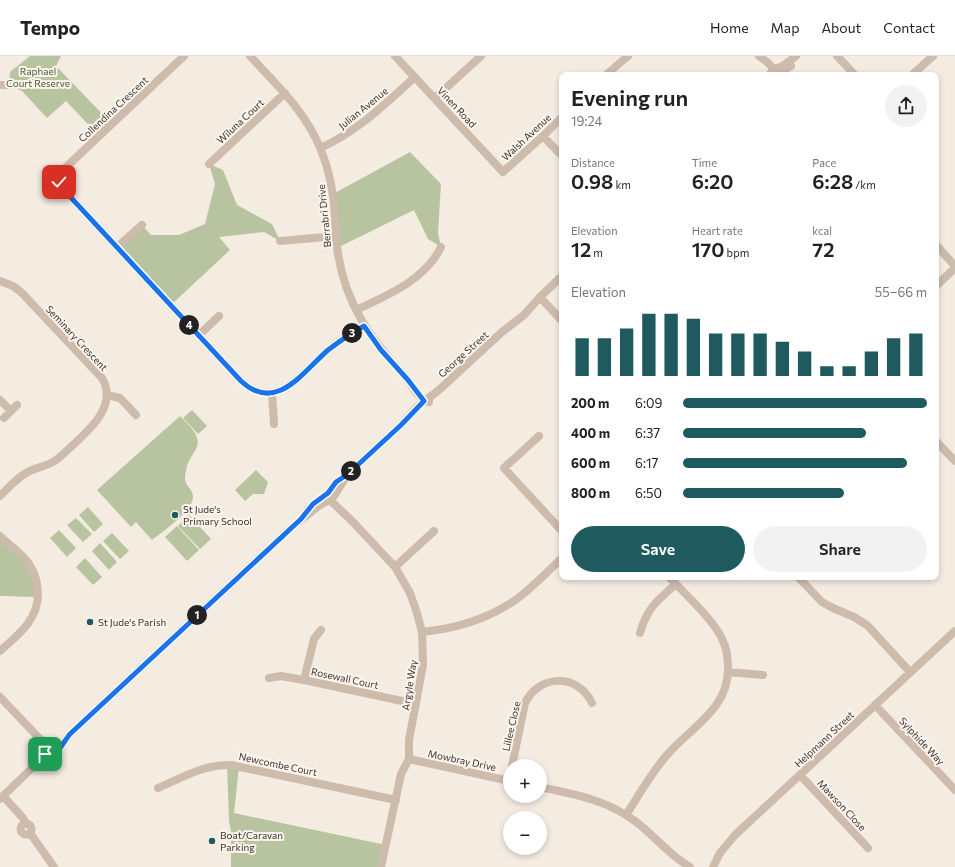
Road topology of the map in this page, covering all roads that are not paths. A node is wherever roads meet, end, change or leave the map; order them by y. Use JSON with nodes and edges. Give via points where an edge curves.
{"nodes":[{"id":1,"x":184,"y":56,"type":"edge"},
{"id":2,"x":250,"y":56,"type":"edge"},
{"id":3,"x":395,"y":56,"type":"edge"},
{"id":4,"x":481,"y":56,"type":"edge"},
{"id":5,"x":628,"y":56,"type":"edge"},
{"id":6,"x":758,"y":56,"type":"edge"},
{"id":7,"x":798,"y":56,"type":"edge"},
{"id":8,"x":837,"y":56,"type":"edge"},
{"id":9,"x":932,"y":56,"type":"edge"},
{"id":10,"x":609,"y":72,"type":"edge"},
{"id":11,"x":772,"y":72,"type":"edge"},
{"id":12,"x":779,"y":72,"type":"edge"},
{"id":13,"x":852,"y":72,"type":"edge"},
{"id":14,"x":915,"y":72,"type":"edge"},
{"id":15,"x":414,"y":77,"type":"junction"},
{"id":16,"x":9,"y":85,"type":"dead end"},
{"id":17,"x":0,"y":86,"type":"edge"},
{"id":18,"x":285,"y":93,"type":"junction"},
{"id":19,"x":435,"y":98,"type":"junction"},
{"id":20,"x":559,"y":120,"type":"edge"},
{"id":21,"x":543,"y":136,"type":"junction"},
{"id":22,"x":320,"y":148,"type":"junction"},
{"id":23,"x":559,"y":153,"type":"edge"},
{"id":24,"x":209,"y":164,"type":"dead end"},
{"id":25,"x":503,"y":172,"type":"joint"},
{"id":26,"x":142,"y":225,"type":"dead end"},
{"id":27,"x":336,"y":236,"type":"junction"},
{"id":28,"x":280,"y":241,"type":"dead end"},
{"id":29,"x":117,"y":247,"type":"junction"},
{"id":30,"x":441,"y":247,"type":"dead end"},
{"id":31,"x":939,"y":248,"type":"edge"},
{"id":32,"x":955,"y":267,"type":"edge"},
{"id":33,"x":559,"y":279,"type":"edge"},
{"id":34,"x":0,"y":281,"type":"edge"},
{"id":35,"x":939,"y":283,"type":"edge"},
{"id":36,"x":540,"y":297,"type":"junction"},
{"id":37,"x":356,"y":310,"type":"junction"},
{"id":38,"x":220,"y":316,"type":"dead end"},
{"id":39,"x":559,"y":318,"type":"edge"},
{"id":40,"x":364,"y":326,"type":"junction"},
{"id":41,"x":199,"y":335,"type":"junction"},
{"id":42,"x":272,"y":393,"type":"junction"},
{"id":43,"x":107,"y":395,"type":"junction"},
{"id":44,"x":0,"y":400,"type":"edge"},
{"id":45,"x":427,"y":400,"type":"junction"},
{"id":46,"x":18,"y":405,"type":"dead end"},
{"id":47,"x":11,"y":411,"type":"junction"},
{"id":48,"x":136,"y":415,"type":"dead end"},
{"id":49,"x":4,"y":418,"type":"dead end"},
{"id":50,"x":274,"y":424,"type":"dead end"},
{"id":51,"x":539,"y":436,"type":"dead end"},
{"id":52,"x":939,"y":444,"type":"edge"},
{"id":53,"x":955,"y":462,"type":"edge"},
{"id":54,"x":0,"y":496,"type":"edge"},
{"id":55,"x":331,"y":497,"type":"junction"},
{"id":56,"x":559,"y":529,"type":"edge"},
{"id":57,"x":434,"y":531,"type":"dead end"},
{"id":58,"x":0,"y":536,"type":"edge"},
{"id":59,"x":559,"y":561,"type":"edge"},
{"id":60,"x":395,"y":567,"type":"junction"},
{"id":61,"x":672,"y":580,"type":"edge"},
{"id":62,"x":801,"y":580,"type":"edge"},
{"id":63,"x":676,"y":584,"type":"junction"},
{"id":64,"x":321,"y":630,"type":"dead end"},
{"id":65,"x":955,"y":631,"type":"edge"},
{"id":66,"x":422,"y":632,"type":"junction"},
{"id":67,"x":640,"y":633,"type":"dead end"},
{"id":68,"x":0,"y":651,"type":"edge"},
{"id":69,"x":728,"y":672,"type":"junction"},
{"id":70,"x":910,"y":672,"type":"junction"},
{"id":71,"x":763,"y":674,"type":"dead end"},
{"id":72,"x":269,"y":678,"type":"dead end"},
{"id":73,"x":304,"y":680,"type":"junction"},
{"id":74,"x":0,"y":697,"type":"edge"},
{"id":75,"x":592,"y":703,"type":"dead end"},
{"id":76,"x":416,"y":704,"type":"junction"},
{"id":77,"x":875,"y":705,"type":"junction"},
{"id":78,"x":70,"y":734,"type":"junction"},
{"id":79,"x":47,"y":747,"type":"junction"},
{"id":80,"x":57,"y":751,"type":"junction"},
{"id":81,"x":50,"y":757,"type":"junction"},
{"id":82,"x":409,"y":759,"type":"junction"},
{"id":83,"x":513,"y":759,"type":"edge"},
{"id":84,"x":34,"y":767,"type":"junction"},
{"id":85,"x":800,"y":775,"type":"junction"},
{"id":86,"x":503,"y":777,"type":"edge"},
{"id":87,"x":158,"y":788,"type":"dead end"},
{"id":88,"x":547,"y":789,"type":"edge"},
{"id":89,"x":955,"y":790,"type":"edge"},
{"id":90,"x":1,"y":797,"type":"edge"},
{"id":91,"x":396,"y":800,"type":"junction"},
{"id":92,"x":626,"y":815,"type":"junction"},
{"id":93,"x":868,"y":848,"type":"dead end"},
{"id":94,"x":54,"y":867,"type":"edge"},
{"id":95,"x":381,"y":867,"type":"edge"},
{"id":96,"x":690,"y":867,"type":"edge"},
{"id":97,"x":713,"y":867,"type":"edge"}],
"edges":[{"from":1,"to":29,"type":"street","name":"Collendina Crescent","via":[[55,179]]},
{"from":2,"to":18,"type":"street","name":"Berrabri Drive"},
{"from":3,"to":15,"type":"street","name":"Vinen Road"},
{"from":4,"to":19,"type":"street"},
{"from":5,"to":10,"type":"street"},
{"from":6,"to":11,"type":"street"},
{"from":7,"to":12,"type":"street","via":[[789,68]]},
{"from":8,"to":13,"type":"street"},
{"from":9,"to":14,"type":"street"},
{"from":15,"to":19,"type":"street","name":"Vinen Road"},
{"from":15,"to":22,"type":"street","name":"Julian Avenue","via":[[355,129]]},
{"from":16,"to":17,"type":"street"},
{"from":18,"to":22,"type":"street","name":"Berrabri Drive","via":[[302,114]]},
{"from":18,"to":24,"type":"street","name":"Wiluna Court"},
{"from":19,"to":25,"type":"street","name":"Vinen Road"},
{"from":20,"to":21,"type":"street","name":"Walsh Avenue"},
{"from":21,"to":23,"type":"street"},
{"from":21,"to":25,"type":"street","name":"Walsh Avenue"},
{"from":22,"to":27,"type":"street","name":"Berrabri Drive","via":[[333,194]]},
{"from":26,"to":29,"type":"street"},
{"from":27,"to":28,"type":"street"},
{"from":27,"to":37,"type":"street","name":"Berrabri Drive","via":[[344,280]]},
{"from":29,"to":41,"type":"street","name":"Collendina Crescent"},
{"from":30,"to":37,"type":"street","via":[[432,262],[396,291]]},
{"from":31,"to":32,"type":"street"},
{"from":32,"to":35,"type":"street"},
{"from":33,"to":36,"type":"street","name":"George Street"},
{"from":34,"to":43,"type":"street","name":"Seminary Crescent","via":[[21,292],[102,378]]},
{"from":36,"to":39,"type":"street"},
{"from":36,"to":45,"type":"street","name":"George Street","via":[[520,311],[502,332]]},
{"from":37,"to":40,"type":"street","name":"Berrabri Drive"},
{"from":38,"to":41,"type":"street"},
{"from":40,"to":42,"type":"street","via":[[338,342],[289,386]]},
{"from":40,"to":45,"type":"street","name":"Berrabri Drive","via":[[381,350],[408,380],[420,388]]},
{"from":41,"to":42,"type":"street","name":"Collendina Crescent","via":[[249,387],[264,393]]},
{"from":42,"to":50,"type":"street"},
{"from":43,"to":48,"type":"street","via":[[120,398]]},
{"from":43,"to":54,"type":"street","via":[[100,415],[88,431],[55,461],[28,472]]},
{"from":44,"to":47,"type":"street"},
{"from":45,"to":55,"type":"street","name":"George Street","via":[[416,414],[348,474]]},
{"from":46,"to":47,"type":"street"},
{"from":47,"to":49,"type":"street"},
{"from":51,"to":56,"type":"street","via":[[504,468]]},
{"from":52,"to":53,"type":"street"},
{"from":55,"to":60,"type":"street","name":"Argyle Way"},
{"from":55,"to":78,"type":"street","name":"George Street","via":[[313,504],[301,519]]},
{"from":57,"to":60,"type":"street"},
{"from":58,"to":68,"type":"street","via":[[29,564],[38,591],[36,611],[29,622]]},
{"from":59,"to":66,"type":"street","via":[[523,594],[495,611],[450,628]]},
{"from":60,"to":66,"type":"street","name":"Argyle Way","via":[[410,593]]},
{"from":61,"to":63,"type":"street"},
{"from":62,"to":70,"type":"street","via":[[827,606],[867,625]]},
{"from":63,"to":67,"type":"street","via":[[653,606],[644,619]]},
{"from":63,"to":69,"type":"street","via":[[719,633],[726,650]]},
{"from":64,"to":73,"type":"street","via":[[314,639]]},
{"from":65,"to":70,"type":"street","name":"Helpmann Street"},
{"from":66,"to":76,"type":"street","name":"Argyle Way","via":[[423,665]]},
{"from":69,"to":71,"type":"street"},
{"from":69,"to":92,"type":"street","via":[[724,691],[717,705],[663,759]]},
{"from":70,"to":77,"type":"street","name":"Helpmann Street"},
{"from":72,"to":73,"type":"street","name":"Rosewall Court","via":[[281,676]]},
{"from":73,"to":76,"type":"street","name":"Rosewall Court"},
{"from":74,"to":79,"type":"street"},
{"from":75,"to":83,"type":"street","name":"Lillee Close","via":[[581,689],[564,681],[547,682],[536,689],[525,703]]},
{"from":76,"to":82,"type":"street","name":"Argyle Way","via":[[409,740]]},
{"from":77,"to":85,"type":"street","name":"Helpmann Street"},
{"from":77,"to":89,"type":"street","name":"Sylphide Way"},
{"from":78,"to":79,"type":"street","name":"George Street"},
{"from":78,"to":80,"type":"street","name":"George Street"},
{"from":79,"to":80,"type":"street","via":[[56,747]]},
{"from":79,"to":81,"type":"street","via":[[46,756]]},
{"from":79,"to":84,"type":"street"},
{"from":80,"to":81,"type":"street","name":"George Street"},
{"from":81,"to":84,"type":"street"},
{"from":82,"to":86,"type":"street","name":"Mowbray Drive"},
{"from":82,"to":91,"type":"street","name":"Argyle Way","via":[[401,774]]},
{"from":84,"to":90,"type":"street"},
{"from":85,"to":93,"type":"street","name":"Mawson Close"},
{"from":85,"to":97,"type":"street","name":"Helpmann Street","via":[[729,842]]},
{"from":87,"to":91,"type":"street","name":"Newcombe Court","via":[[206,768],[231,765]]},
{"from":88,"to":92,"type":"street","via":[[591,799]]},
{"from":90,"to":94,"type":"street","via":[[31,827],[30,833]]},
{"from":91,"to":95,"type":"street","name":"Argyle Way"},
{"from":92,"to":96,"type":"street","via":[[669,853]]}]}
